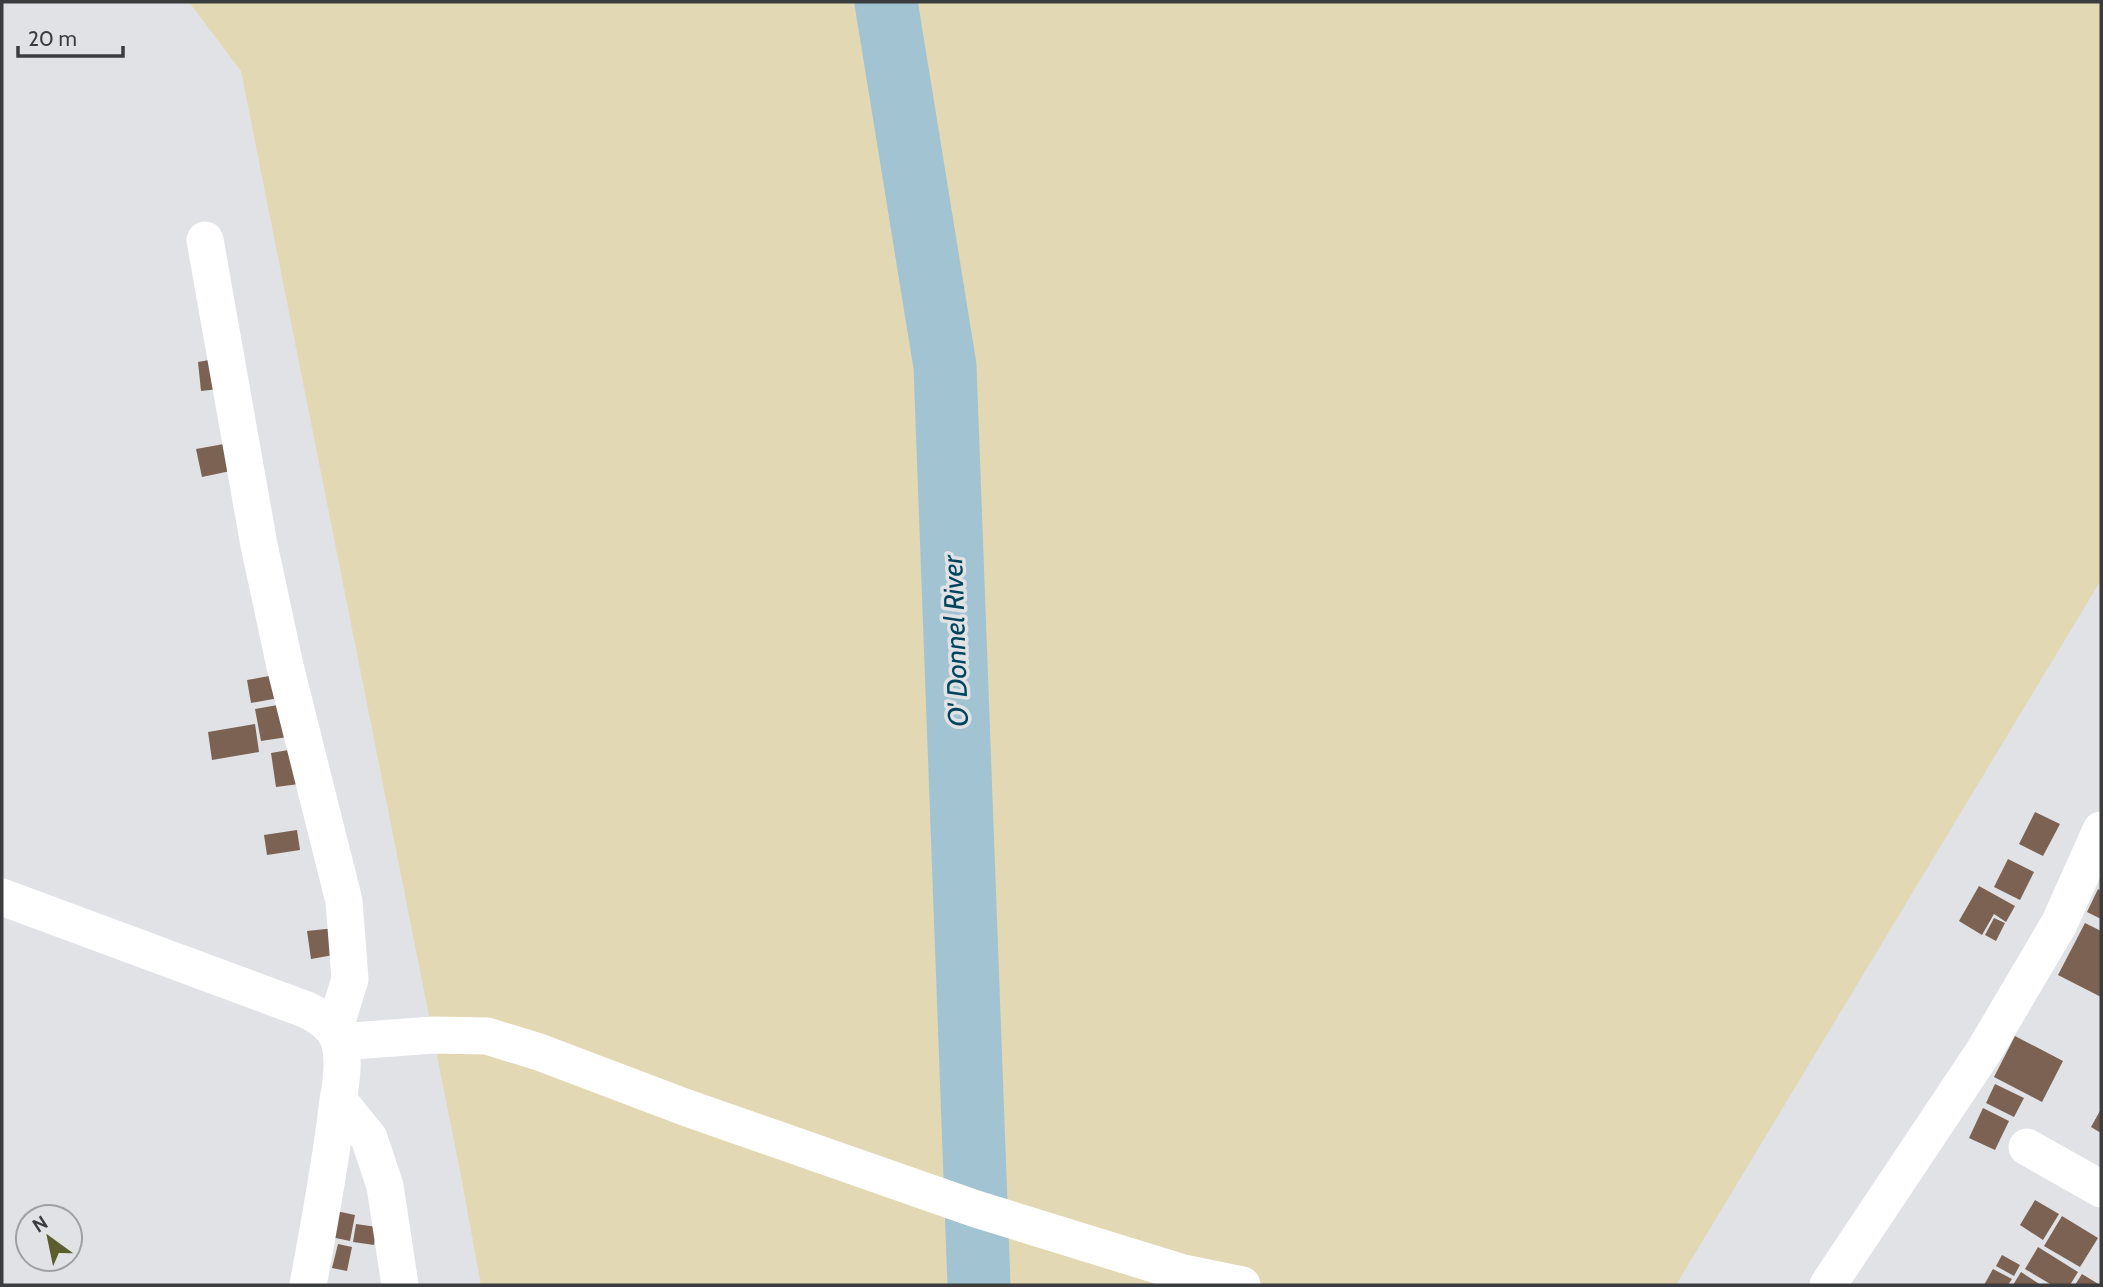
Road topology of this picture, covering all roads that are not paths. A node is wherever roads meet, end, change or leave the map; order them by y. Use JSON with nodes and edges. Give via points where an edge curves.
{"nodes":[{"id":1,"x":205,"y":240,"type":"dead end"},
{"id":2,"x":2101,"y":830,"type":"edge"},
{"id":3,"x":2,"y":897,"type":"edge"},
{"id":4,"x":337,"y":1036,"type":"junction"},
{"id":5,"x":338,"y":1100,"type":"junction"},
{"id":6,"x":2027,"y":1147,"type":"dead end"},
{"id":7,"x":2101,"y":1189,"type":"edge"},
{"id":8,"x":307,"y":1285,"type":"edge"},
{"id":9,"x":400,"y":1285,"type":"edge"},
{"id":10,"x":1242,"y":1285,"type":"edge"},
{"id":11,"x":1828,"y":1285,"type":"edge"}],
"edges":[{"from":1,"to":4,"type":"street","via":[[262,559],[344,901],[350,979]]},
{"from":2,"to":11,"type":"street","via":[[2059,924],[1984,1051]]},
{"from":3,"to":4,"type":"street","via":[[307,1010],[323,1018]]},
{"from":4,"to":5,"type":"street","via":[[342,1064]]},
{"from":4,"to":10,"type":"street","via":[[487,1036],[976,1209],[1183,1273]]},
{"from":5,"to":8,"type":"street","via":[[329,1177]]},
{"from":5,"to":9,"type":"street","via":[[369,1138],[385,1186]]},
{"from":6,"to":7,"type":"street"}]}
